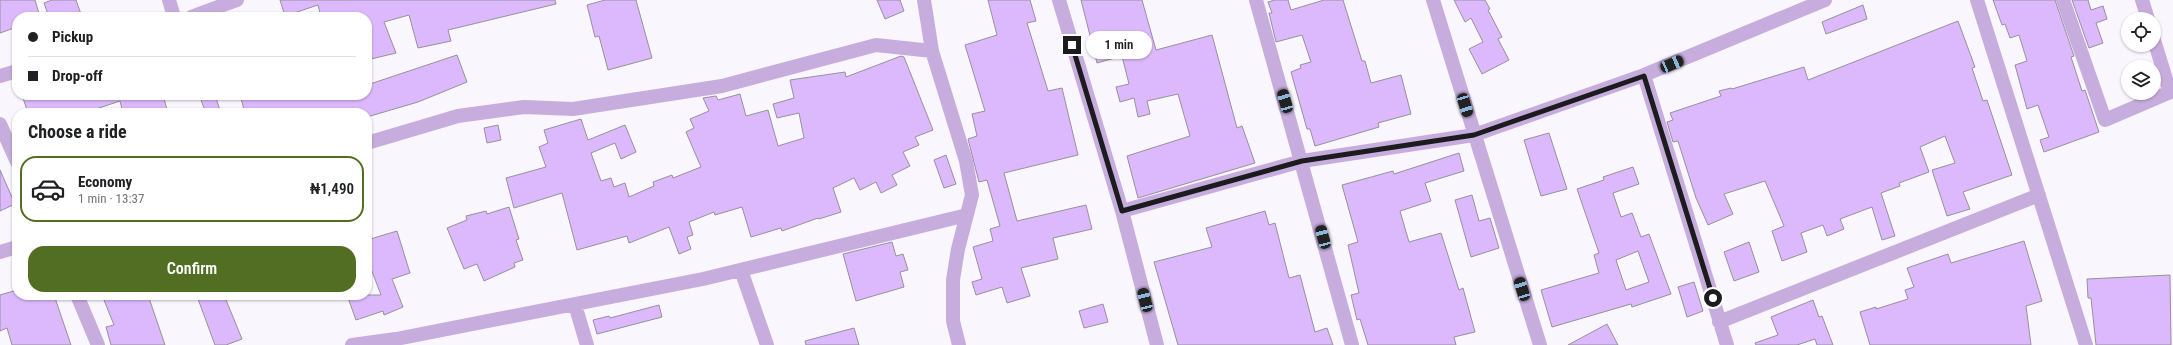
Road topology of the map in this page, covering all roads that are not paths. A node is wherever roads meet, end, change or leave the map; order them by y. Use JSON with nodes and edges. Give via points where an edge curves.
{"nodes":[{"id":1,"x":169,"y":0,"type":"edge"},
{"id":2,"x":237,"y":0,"type":"edge"},
{"id":3,"x":924,"y":0,"type":"edge"},
{"id":4,"x":1059,"y":0,"type":"edge"},
{"id":5,"x":1256,"y":0,"type":"edge"},
{"id":6,"x":1433,"y":0,"type":"edge"},
{"id":7,"x":1825,"y":0,"type":"edge"},
{"id":8,"x":1977,"y":0,"type":"edge"},
{"id":9,"x":2063,"y":0,"type":"edge"},
{"id":10,"x":2142,"y":0,"type":"edge"},
{"id":11,"x":173,"y":12,"type":"edge"},
{"id":12,"x":205,"y":12,"type":"edge"},
{"id":13,"x":2146,"y":12,"type":"edge"},
{"id":14,"x":932,"y":51,"type":"junction"},
{"id":15,"x":2158,"y":52,"type":"edge"},
{"id":16,"x":12,"y":72,"type":"edge"},
{"id":17,"x":0,"y":76,"type":"edge"},
{"id":18,"x":1644,"y":76,"type":"junction"},
{"id":19,"x":2171,"y":92,"type":"edge"},
{"id":20,"x":0,"y":124,"type":"edge"},
{"id":21,"x":1474,"y":135,"type":"junction"},
{"id":22,"x":372,"y":142,"type":"edge"},
{"id":23,"x":12,"y":151,"type":"edge"},
{"id":24,"x":1302,"y":161,"type":"junction"},
{"id":25,"x":2039,"y":195,"type":"junction"},
{"id":26,"x":1122,"y":211,"type":"junction"},
{"id":27,"x":966,"y":216,"type":"junction"},
{"id":28,"x":12,"y":248,"type":"edge"},
{"id":29,"x":0,"y":252,"type":"edge"},
{"id":30,"x":741,"y":270,"type":"junction"},
{"id":31,"x":79,"y":300,"type":"edge"},
{"id":32,"x":575,"y":305,"type":"junction"},
{"id":33,"x":1719,"y":322,"type":"junction"},
{"id":34,"x":98,"y":345,"type":"edge"},
{"id":35,"x":352,"y":345,"type":"edge"},
{"id":36,"x":587,"y":345,"type":"edge"},
{"id":37,"x":767,"y":345,"type":"edge"},
{"id":38,"x":959,"y":345,"type":"edge"},
{"id":39,"x":1157,"y":345,"type":"edge"},
{"id":40,"x":1352,"y":345,"type":"edge"},
{"id":41,"x":1540,"y":345,"type":"edge"},
{"id":42,"x":1727,"y":345,"type":"edge"},
{"id":43,"x":2086,"y":345,"type":"edge"}],
"edges":[{"from":1,"to":11,"type":"street"},
{"from":2,"to":12,"type":"street"},
{"from":3,"to":14,"type":"street"},
{"from":4,"to":26,"type":"street"},
{"from":5,"to":24,"type":"street"},
{"from":6,"to":21,"type":"street"},
{"from":7,"to":18,"type":"street"},
{"from":8,"to":25,"type":"street"},
{"from":9,"to":19,"type":"street","via":[[2105,120]]},
{"from":10,"to":13,"type":"street"},
{"from":14,"to":22,"type":"street","via":[[876,45],[722,86],[573,109],[524,107],[458,116]]},
{"from":14,"to":27,"type":"street","via":[[966,161],[972,195]]},
{"from":15,"to":19,"type":"street"},
{"from":16,"to":17,"type":"street"},
{"from":18,"to":21,"type":"street"},
{"from":18,"to":33,"type":"street"},
{"from":20,"to":23,"type":"street"},
{"from":21,"to":24,"type":"street"},
{"from":21,"to":41,"type":"street"},
{"from":24,"to":26,"type":"street"},
{"from":24,"to":40,"type":"street"},
{"from":25,"to":33,"type":"street"},
{"from":25,"to":43,"type":"street"},
{"from":26,"to":39,"type":"street"},
{"from":27,"to":30,"type":"street"},
{"from":27,"to":38,"type":"street","via":[[953,280],[953,322]]},
{"from":28,"to":29,"type":"street"},
{"from":30,"to":32,"type":"street"},
{"from":30,"to":37,"type":"street"},
{"from":31,"to":34,"type":"street"},
{"from":32,"to":35,"type":"street"},
{"from":32,"to":36,"type":"street"},
{"from":33,"to":42,"type":"street"}]}
